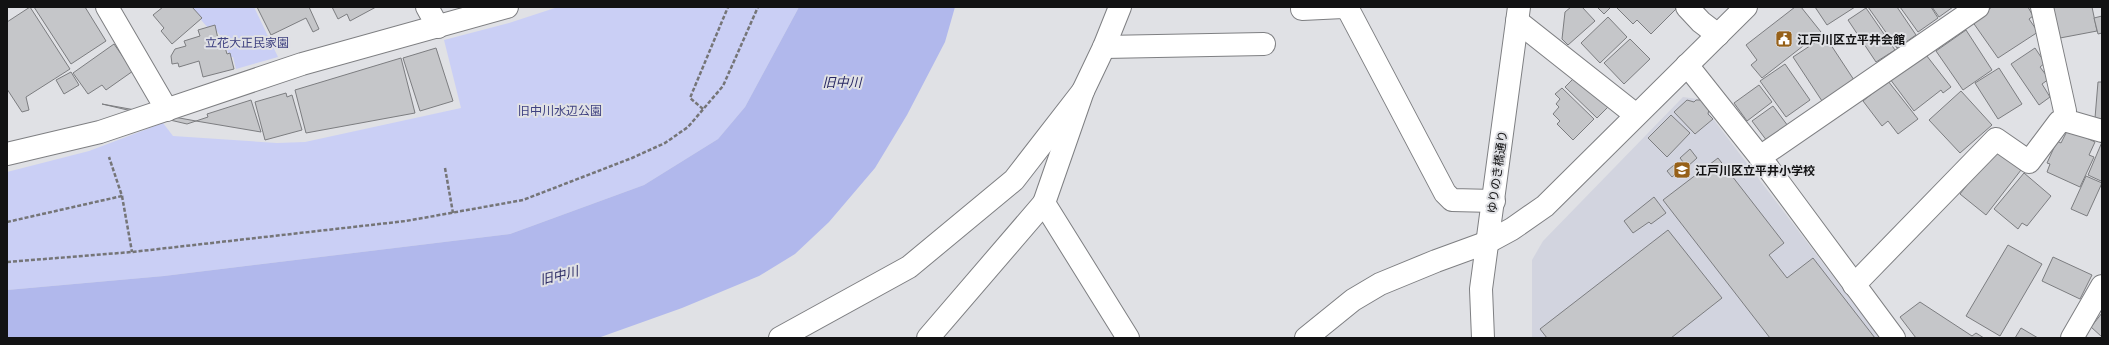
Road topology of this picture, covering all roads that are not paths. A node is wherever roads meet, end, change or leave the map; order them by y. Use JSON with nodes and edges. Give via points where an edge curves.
{"nodes":[{"id":1,"x":107,"y":7,"type":"edge"},
{"id":2,"x":427,"y":7,"type":"edge"},
{"id":3,"x":507,"y":7,"type":"edge"},
{"id":4,"x":1120,"y":7,"type":"edge"},
{"id":5,"x":1687,"y":7,"type":"edge"},
{"id":6,"x":1746,"y":7,"type":"edge"},
{"id":7,"x":1978,"y":7,"type":"edge"},
{"id":8,"x":2042,"y":7,"type":"edge"},
{"id":9,"x":1302,"y":9,"type":"dead end"},
{"id":10,"x":1518,"y":14,"type":"edge"},
{"id":11,"x":438,"y":27,"type":"junction"},
{"id":12,"x":1718,"y":35,"type":"junction"},
{"id":13,"x":1264,"y":44,"type":"dead end"},
{"id":14,"x":1104,"y":47,"type":"junction"},
{"id":15,"x":1687,"y":65,"type":"junction"},
{"id":16,"x":1083,"y":91,"type":"junction"},
{"id":17,"x":167,"y":110,"type":"junction"},
{"id":18,"x":1636,"y":115,"type":"junction"},
{"id":19,"x":2064,"y":120,"type":"junction"},
{"id":20,"x":2102,"y":131,"type":"edge"},
{"id":21,"x":7,"y":154,"type":"edge"},
{"id":22,"x":1760,"y":157,"type":"junction"},
{"id":23,"x":1494,"y":201,"type":"junction"},
{"id":24,"x":1044,"y":203,"type":"junction"},
{"id":25,"x":1488,"y":242,"type":"junction"},
{"id":26,"x":1854,"y":285,"type":"junction"},
{"id":27,"x":2102,"y":286,"type":"edge"},
{"id":28,"x":780,"y":338,"type":"edge"},
{"id":29,"x":928,"y":338,"type":"edge"},
{"id":30,"x":1128,"y":338,"type":"edge"},
{"id":31,"x":1306,"y":338,"type":"edge"},
{"id":32,"x":1483,"y":338,"type":"edge"},
{"id":33,"x":1894,"y":338,"type":"edge"},
{"id":34,"x":2072,"y":338,"type":"edge"}],
"edges":[{"from":1,"to":17,"type":"street"},
{"from":2,"to":11,"type":"street"},
{"from":3,"to":11,"type":"street"},
{"from":4,"to":14,"type":"street"},
{"from":5,"to":12,"type":"street"},
{"from":6,"to":12,"type":"street"},
{"from":7,"to":22,"type":"street"},
{"from":8,"to":19,"type":"street","via":[[2065,111]]},
{"from":9,"to":23,"type":"street","via":[[1343,7],[1349,11],[1445,193],[1452,200]]},
{"from":10,"to":18,"type":"street"},
{"from":10,"to":23,"type":"street","name":"ゆりのき橋通り"},
{"from":11,"to":17,"type":"street","via":[[302,64]]},
{"from":12,"to":15,"type":"street"},
{"from":13,"to":14,"type":"street"},
{"from":14,"to":16,"type":"street"},
{"from":15,"to":18,"type":"street"},
{"from":15,"to":22,"type":"street"},
{"from":16,"to":24,"type":"street"},
{"from":16,"to":28,"type":"street","via":[[1014,180],[909,267]]},
{"from":17,"to":21,"type":"street","via":[[100,132]]},
{"from":18,"to":25,"type":"street","via":[[1545,206]]},
{"from":19,"to":20,"type":"street"},
{"from":19,"to":26,"type":"street","via":[[2029,162],[1996,139]]},
{"from":22,"to":26,"type":"street"},
{"from":23,"to":25,"type":"street","name":"ゆりのき橋通り"},
{"from":24,"to":29,"type":"street"},
{"from":24,"to":30,"type":"street"},
{"from":25,"to":31,"type":"street","via":[[1380,284],[1353,300]]},
{"from":25,"to":32,"type":"street","name":"ゆりのき橋通り","via":[[1481,289]]},
{"from":26,"to":33,"type":"street"},
{"from":27,"to":34,"type":"street"}]}
